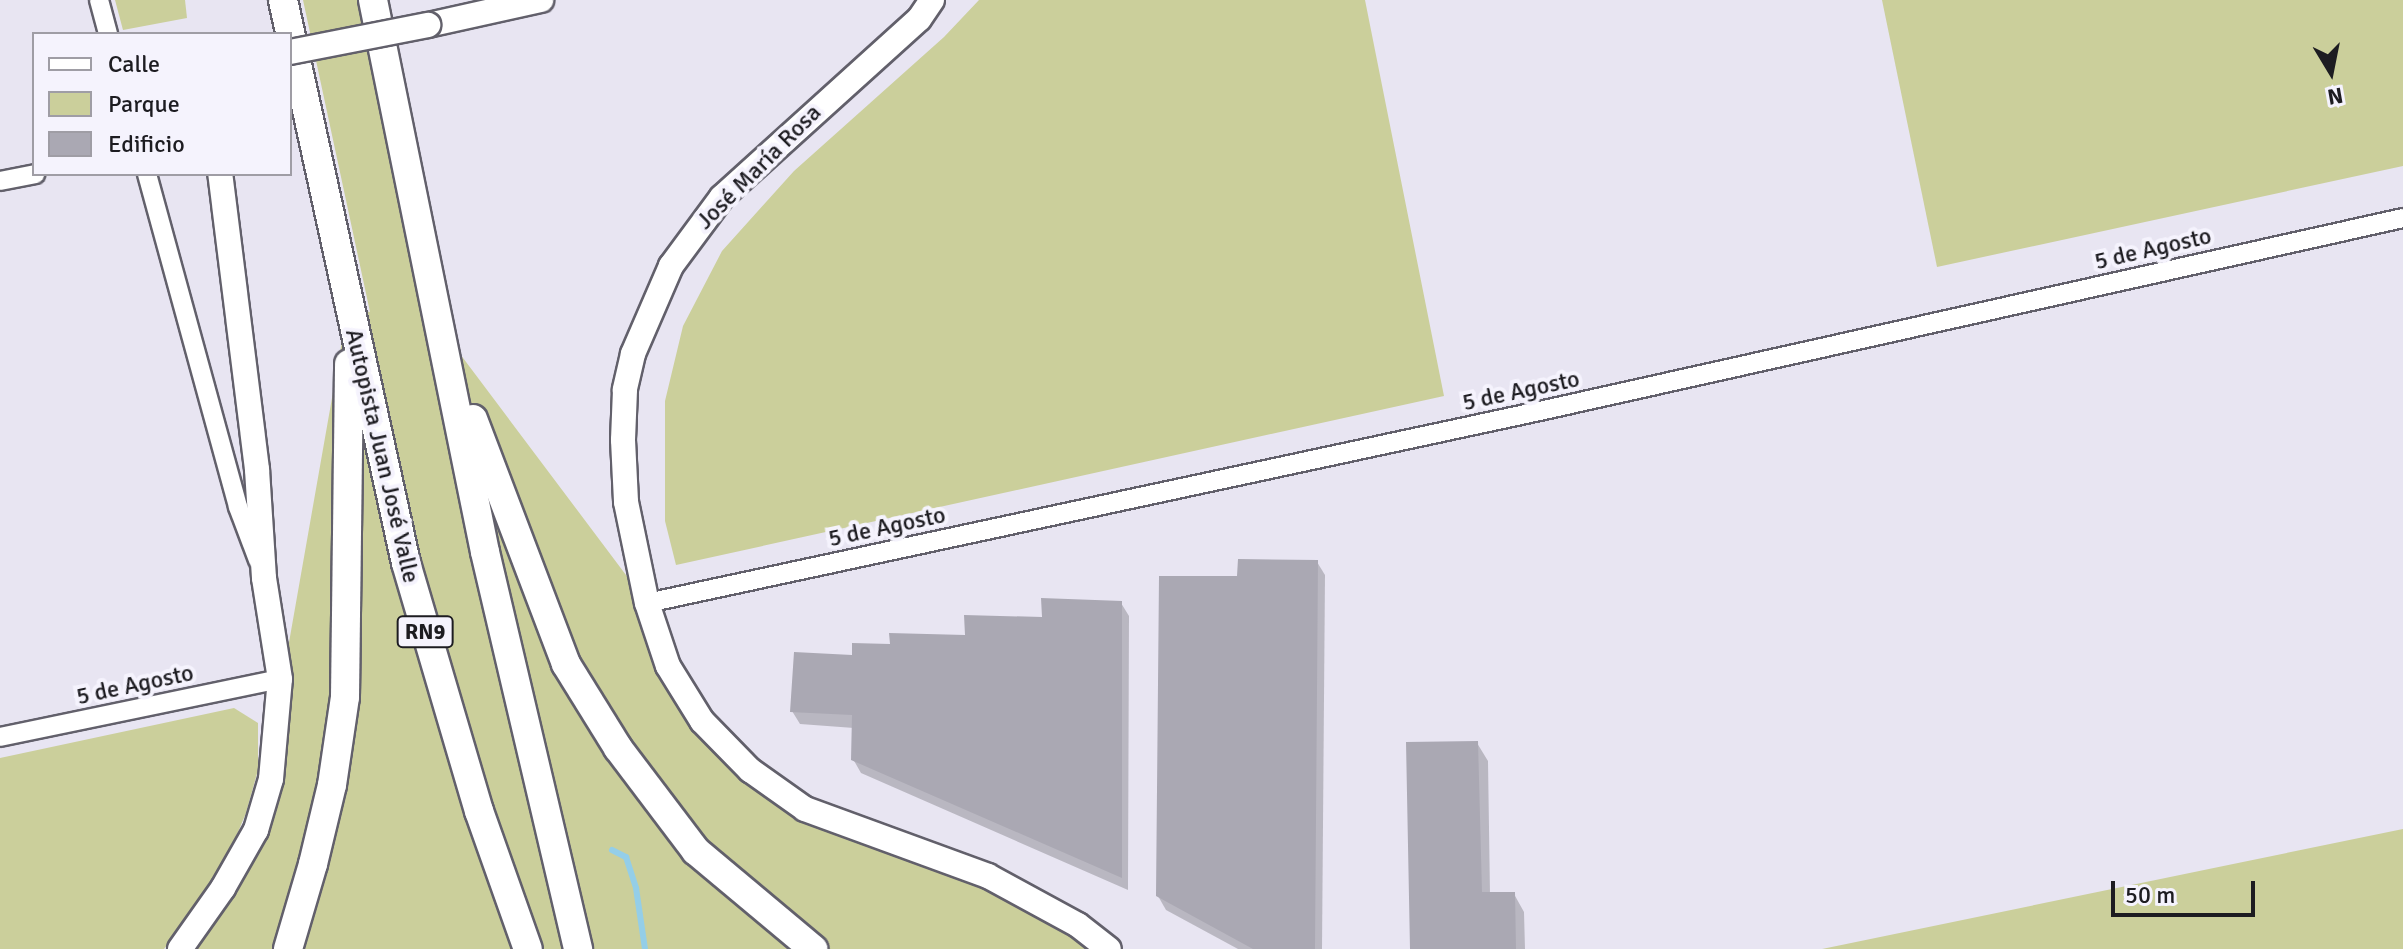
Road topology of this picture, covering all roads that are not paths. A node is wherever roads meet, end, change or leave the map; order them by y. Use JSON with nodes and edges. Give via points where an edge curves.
{"nodes":[{"id":1,"x":99,"y":0,"type":"edge"},
{"id":2,"x":283,"y":0,"type":"edge"},
{"id":3,"x":373,"y":0,"type":"edge"},
{"id":4,"x":541,"y":0,"type":"edge"},
{"id":5,"x":932,"y":0,"type":"edge"},
{"id":6,"x":107,"y":32,"type":"edge"},
{"id":7,"x":290,"y":32,"type":"edge"},
{"id":8,"x":292,"y":43,"type":"edge"},
{"id":9,"x":292,"y":52,"type":"edge"},
{"id":10,"x":32,"y":175,"type":"edge"},
{"id":11,"x":148,"y":176,"type":"edge"},
{"id":12,"x":220,"y":176,"type":"edge"},
{"id":13,"x":0,"y":181,"type":"edge"},
{"id":14,"x":2403,"y":218,"type":"edge"},
{"id":15,"x":348,"y":307,"type":"junction"},
{"id":16,"x":442,"y":330,"type":"junction"},
{"id":17,"x":264,"y":578,"type":"junction"},
{"id":18,"x":647,"y":603,"type":"junction"},
{"id":19,"x":280,"y":679,"type":"junction"},
{"id":20,"x":0,"y":737,"type":"edge"},
{"id":21,"x":298,"y":915,"type":"junction"},
{"id":22,"x":180,"y":949,"type":"edge"},
{"id":23,"x":276,"y":949,"type":"edge"},
{"id":24,"x":288,"y":949,"type":"edge"},
{"id":25,"x":528,"y":949,"type":"edge"},
{"id":26,"x":578,"y":949,"type":"edge"},
{"id":27,"x":813,"y":949,"type":"edge"},
{"id":28,"x":1109,"y":949,"type":"edge"}],
"edges":[{"from":1,"to":6,"type":"street"},
{"from":2,"to":7,"type":"highway","name":"Autopista Juan José Valle","number":"RN9"},
{"from":3,"to":16,"type":"highway"},
{"from":4,"to":9,"type":"main road","bridge":true},
{"from":5,"to":18,"type":"main road","name":"José María Rosa","via":[[919,19],[722,197],[671,266],[650,310],[625,390],[623,440],[626,502]]},
{"from":8,"to":15,"type":"highway","name":"Autopista Juan José Valle","number":"RN9"},
{"from":10,"to":13,"type":"street"},
{"from":11,"to":17,"type":"street","via":[[238,507]]},
{"from":12,"to":17,"type":"main road","via":[[257,469]]},
{"from":14,"to":18,"type":"street","name":"5 de Agosto","via":[[1529,414]]},
{"from":15,"to":21,"type":"highway","via":[[345,697],[332,785]]},
{"from":15,"to":25,"type":"highway","name":"Autopista Juan José Valle","number":"RN9","via":[[439,684]]},
{"from":16,"to":26,"type":"highway","via":[[498,610]]},
{"from":16,"to":27,"type":"highway","via":[[566,664],[618,748],[696,851]]},
{"from":17,"to":19,"type":"main road"},
{"from":18,"to":28,"type":"main road","name":"José María Rosa","via":[[668,666],[702,721],[750,770],[805,809],[988,876],[1078,925]]},
{"from":19,"to":20,"type":"street","name":"5 de Agosto"},
{"from":19,"to":22,"type":"main road","via":[[271,779],[256,830]]},
{"from":21,"to":23,"type":"highway"},
{"from":21,"to":24,"type":"highway"}]}
